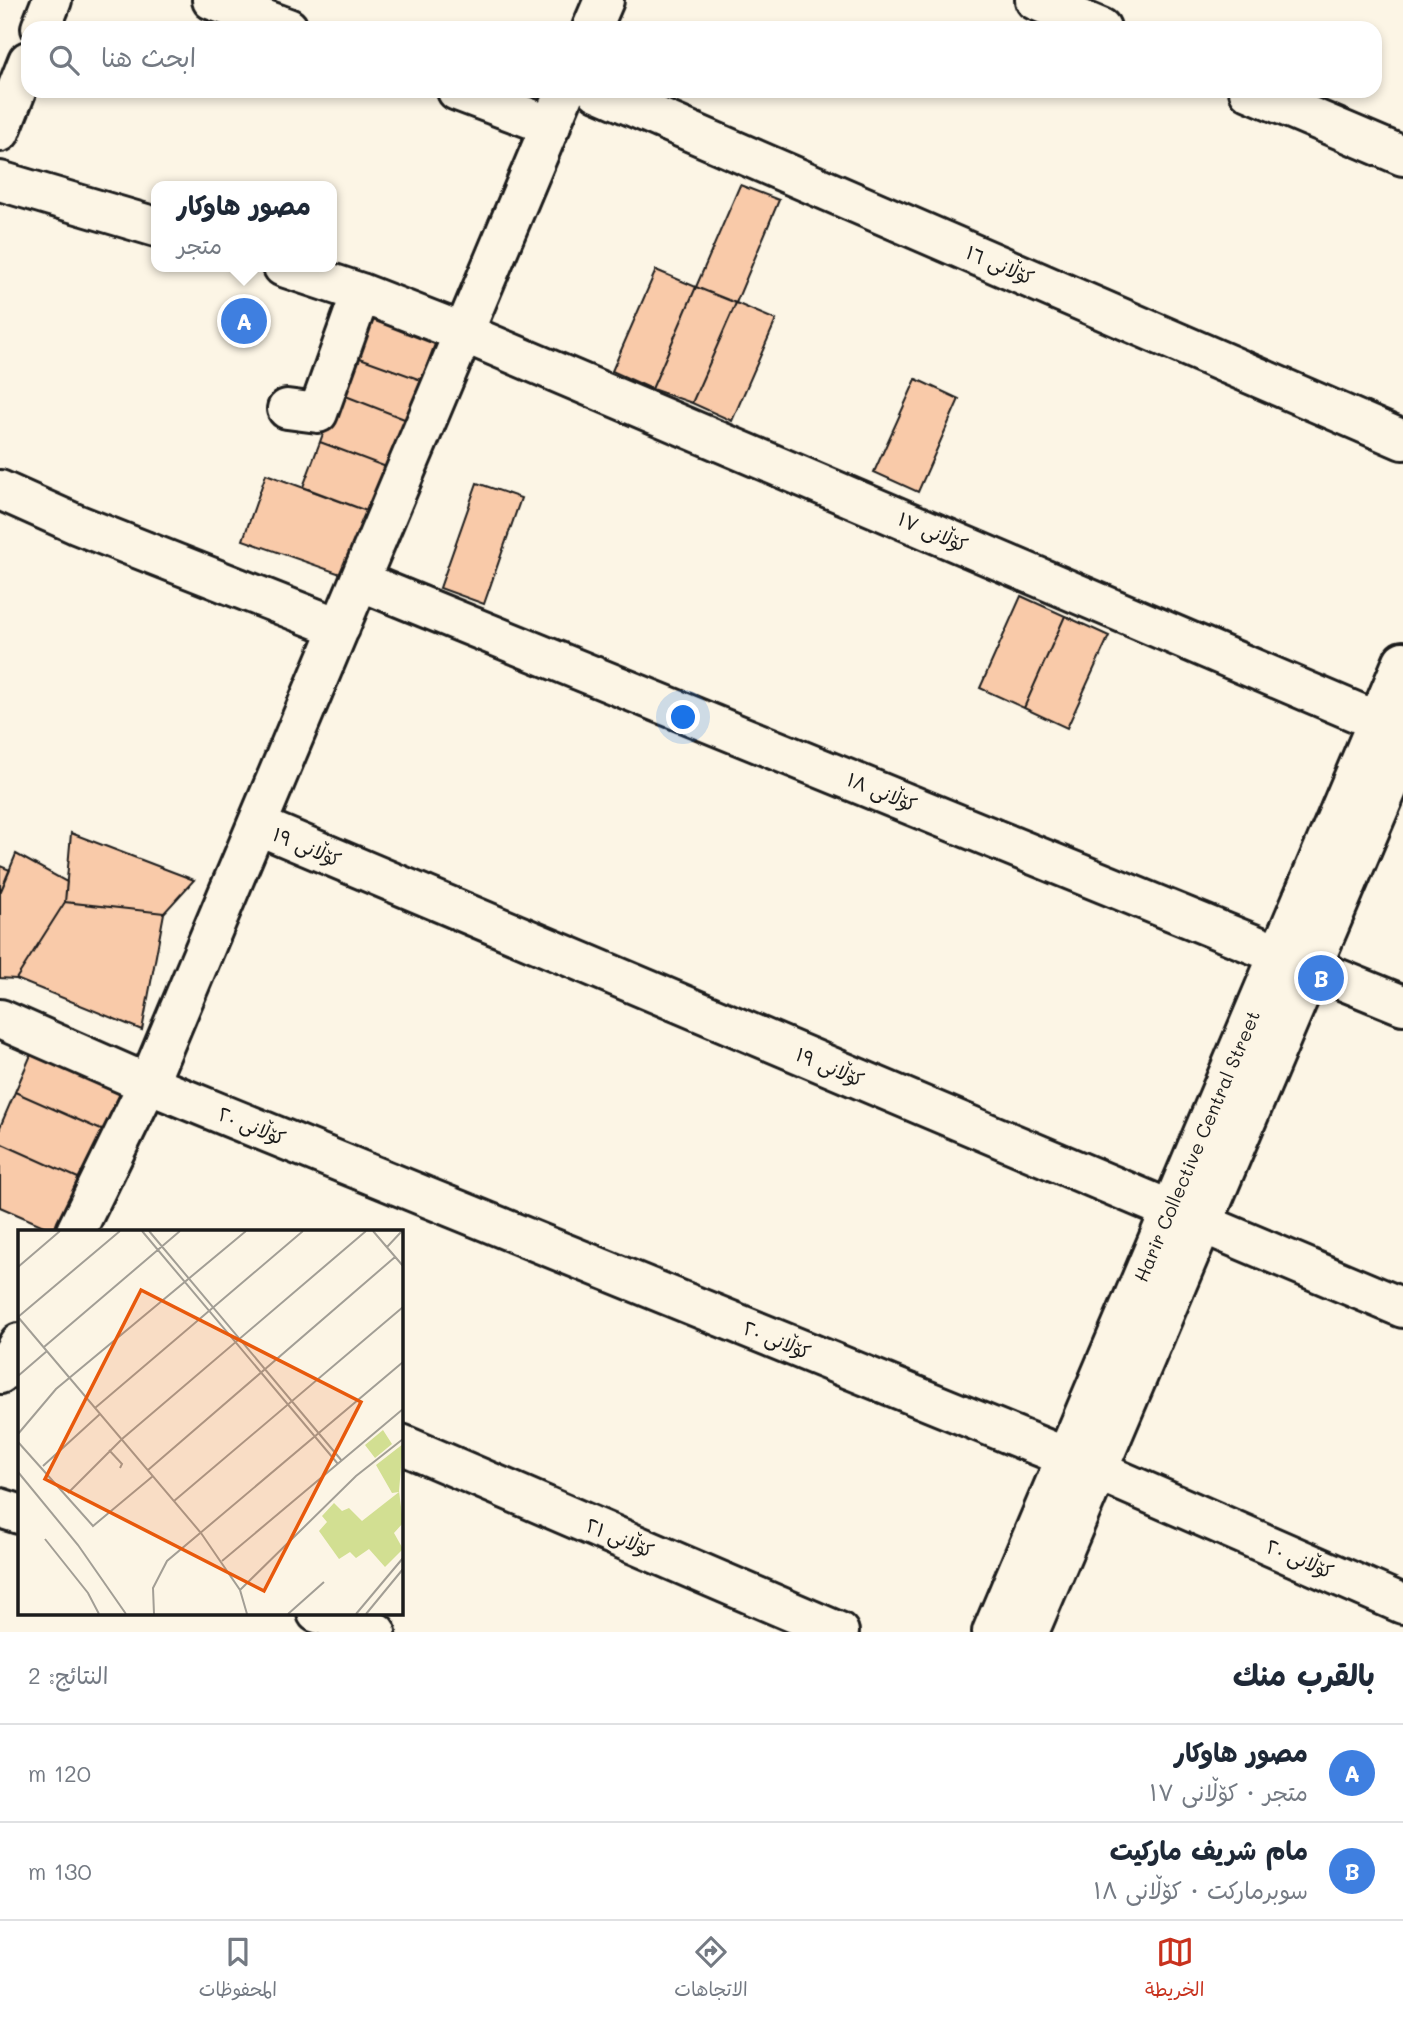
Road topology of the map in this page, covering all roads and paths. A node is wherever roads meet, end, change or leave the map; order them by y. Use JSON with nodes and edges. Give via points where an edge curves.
{"nodes":[{"id":1,"x":52,"y":0,"type":"edge"},
{"id":2,"x":212,"y":0,"type":"edge"},
{"id":3,"x":604,"y":0,"type":"edge"},
{"id":4,"x":1035,"y":0,"type":"edge"},
{"id":5,"x":44,"y":21,"type":"edge"},
{"id":6,"x":269,"y":21,"type":"edge"},
{"id":7,"x":595,"y":21,"type":"edge"},
{"id":8,"x":1084,"y":21,"type":"edge"},
{"id":9,"x":21,"y":79,"type":"edge"},
{"id":10,"x":476,"y":98,"type":"edge"},
{"id":11,"x":562,"y":98,"type":"edge"},
{"id":12,"x":613,"y":98,"type":"edge"},
{"id":13,"x":1266,"y":98,"type":"edge"},
{"id":14,"x":551,"y":126,"type":"junction"},
{"id":15,"x":0,"y":132,"type":"edge"},
{"id":16,"x":1403,"y":156,"type":"edge"},
{"id":17,"x":0,"y":181,"type":"edge"},
{"id":18,"x":151,"y":226,"type":"edge"},
{"id":19,"x":298,"y":272,"type":"edge"},
{"id":20,"x":361,"y":293,"type":"junction"},
{"id":21,"x":464,"y":332,"type":"junction"},
{"id":22,"x":287,"y":409,"type":"dead end"},
{"id":23,"x":1403,"y":440,"type":"edge"},
{"id":24,"x":0,"y":490,"type":"edge"},
{"id":25,"x":360,"y":581,"type":"junction"},
{"id":26,"x":340,"y":628,"type":"junction"},
{"id":27,"x":1403,"y":661,"type":"edge"},
{"id":28,"x":1390,"y":725,"type":"edge"},
{"id":29,"x":1403,"y":752,"type":"edge"},
{"id":30,"x":257,"y":825,"type":"junction"},
{"id":31,"x":1295,"y":960,"type":"junction"},
{"id":32,"x":1403,"y":1005,"type":"edge"},
{"id":33,"x":0,"y":1019,"type":"edge"},
{"id":34,"x":148,"y":1084,"type":"junction"},
{"id":35,"x":1186,"y":1217,"type":"junction"},
{"id":36,"x":76,"y":1230,"type":"edge"},
{"id":37,"x":1403,"y":1308,"type":"edge"},
{"id":38,"x":18,"y":1345,"type":"edge"},
{"id":39,"x":0,"y":1374,"type":"edge"},
{"id":40,"x":402,"y":1444,"type":"edge"},
{"id":41,"x":1082,"y":1464,"type":"junction"},
{"id":42,"x":0,"y":1508,"type":"edge"},
{"id":43,"x":18,"y":1514,"type":"edge"},
{"id":44,"x":1403,"y":1604,"type":"edge"},
{"id":45,"x":323,"y":1615,"type":"edge"},
{"id":46,"x":376,"y":1632,"type":"edge"},
{"id":47,"x":839,"y":1632,"type":"edge"},
{"id":48,"x":992,"y":1632,"type":"edge"},
{"id":49,"x":1029,"y":1632,"type":"edge"}],
"edges":[{"from":1,"to":5,"type":"street"},
{"from":2,"to":6,"type":"street"},
{"from":3,"to":7,"type":"street"},
{"from":4,"to":8,"type":"street"},
{"from":9,"to":15,"type":"street"},
{"from":10,"to":14,"type":"street"},
{"from":11,"to":14,"type":"street"},
{"from":12,"to":23,"type":"street","name":"کۆڵانی ١٦"},
{"from":13,"to":16,"type":"street"},
{"from":14,"to":21,"type":"street"},
{"from":17,"to":18,"type":"street"},
{"from":19,"to":20,"type":"street","name":"کۆڵانی ١٧"},
{"from":20,"to":21,"type":"street","name":"کۆڵانی ١٧"},
{"from":20,"to":22,"type":"street","via":[[318,413]]},
{"from":21,"to":25,"type":"street"},
{"from":21,"to":28,"type":"street","name":"کۆڵانی ١٧"},
{"from":24,"to":26,"type":"street"},
{"from":25,"to":26,"type":"street"},
{"from":25,"to":31,"type":"street","name":"کۆڵانی ١٨"},
{"from":26,"to":30,"type":"street"},
{"from":27,"to":28,"type":"street","name":"Harir Collective Central Street"},
{"from":28,"to":31,"type":"street","name":"Harir Collective Central Street"},
{"from":29,"to":31,"type":"street","name":"Harir Collective Central Street"},
{"from":30,"to":34,"type":"street"},
{"from":30,"to":35,"type":"street","name":"کۆڵانی ١٩"},
{"from":31,"to":32,"type":"street","name":"کۆڵانی ١٨"},
{"from":31,"to":35,"type":"street","name":"Harir Collective Central Street"},
{"from":33,"to":34,"type":"street","name":"کۆڵانی ٢٠"},
{"from":34,"to":36,"type":"street"},
{"from":34,"to":41,"type":"street","name":"کۆڵانی ٢٠"},
{"from":35,"to":37,"type":"street","name":"کۆڵانی ١٩"},
{"from":35,"to":41,"type":"street","name":"Harir Collective Central Street"},
{"from":38,"to":39,"type":"street"},
{"from":40,"to":47,"type":"street","name":"کۆڵانی ٢١"},
{"from":41,"to":44,"type":"street","name":"کۆڵانی ٢٠"},
{"from":41,"to":48,"type":"street","name":"Harir Collective Central Street"},
{"from":41,"to":49,"type":"street","name":"Harir Collective Central Street"},
{"from":42,"to":43,"type":"street"},
{"from":45,"to":46,"type":"street"}]}
